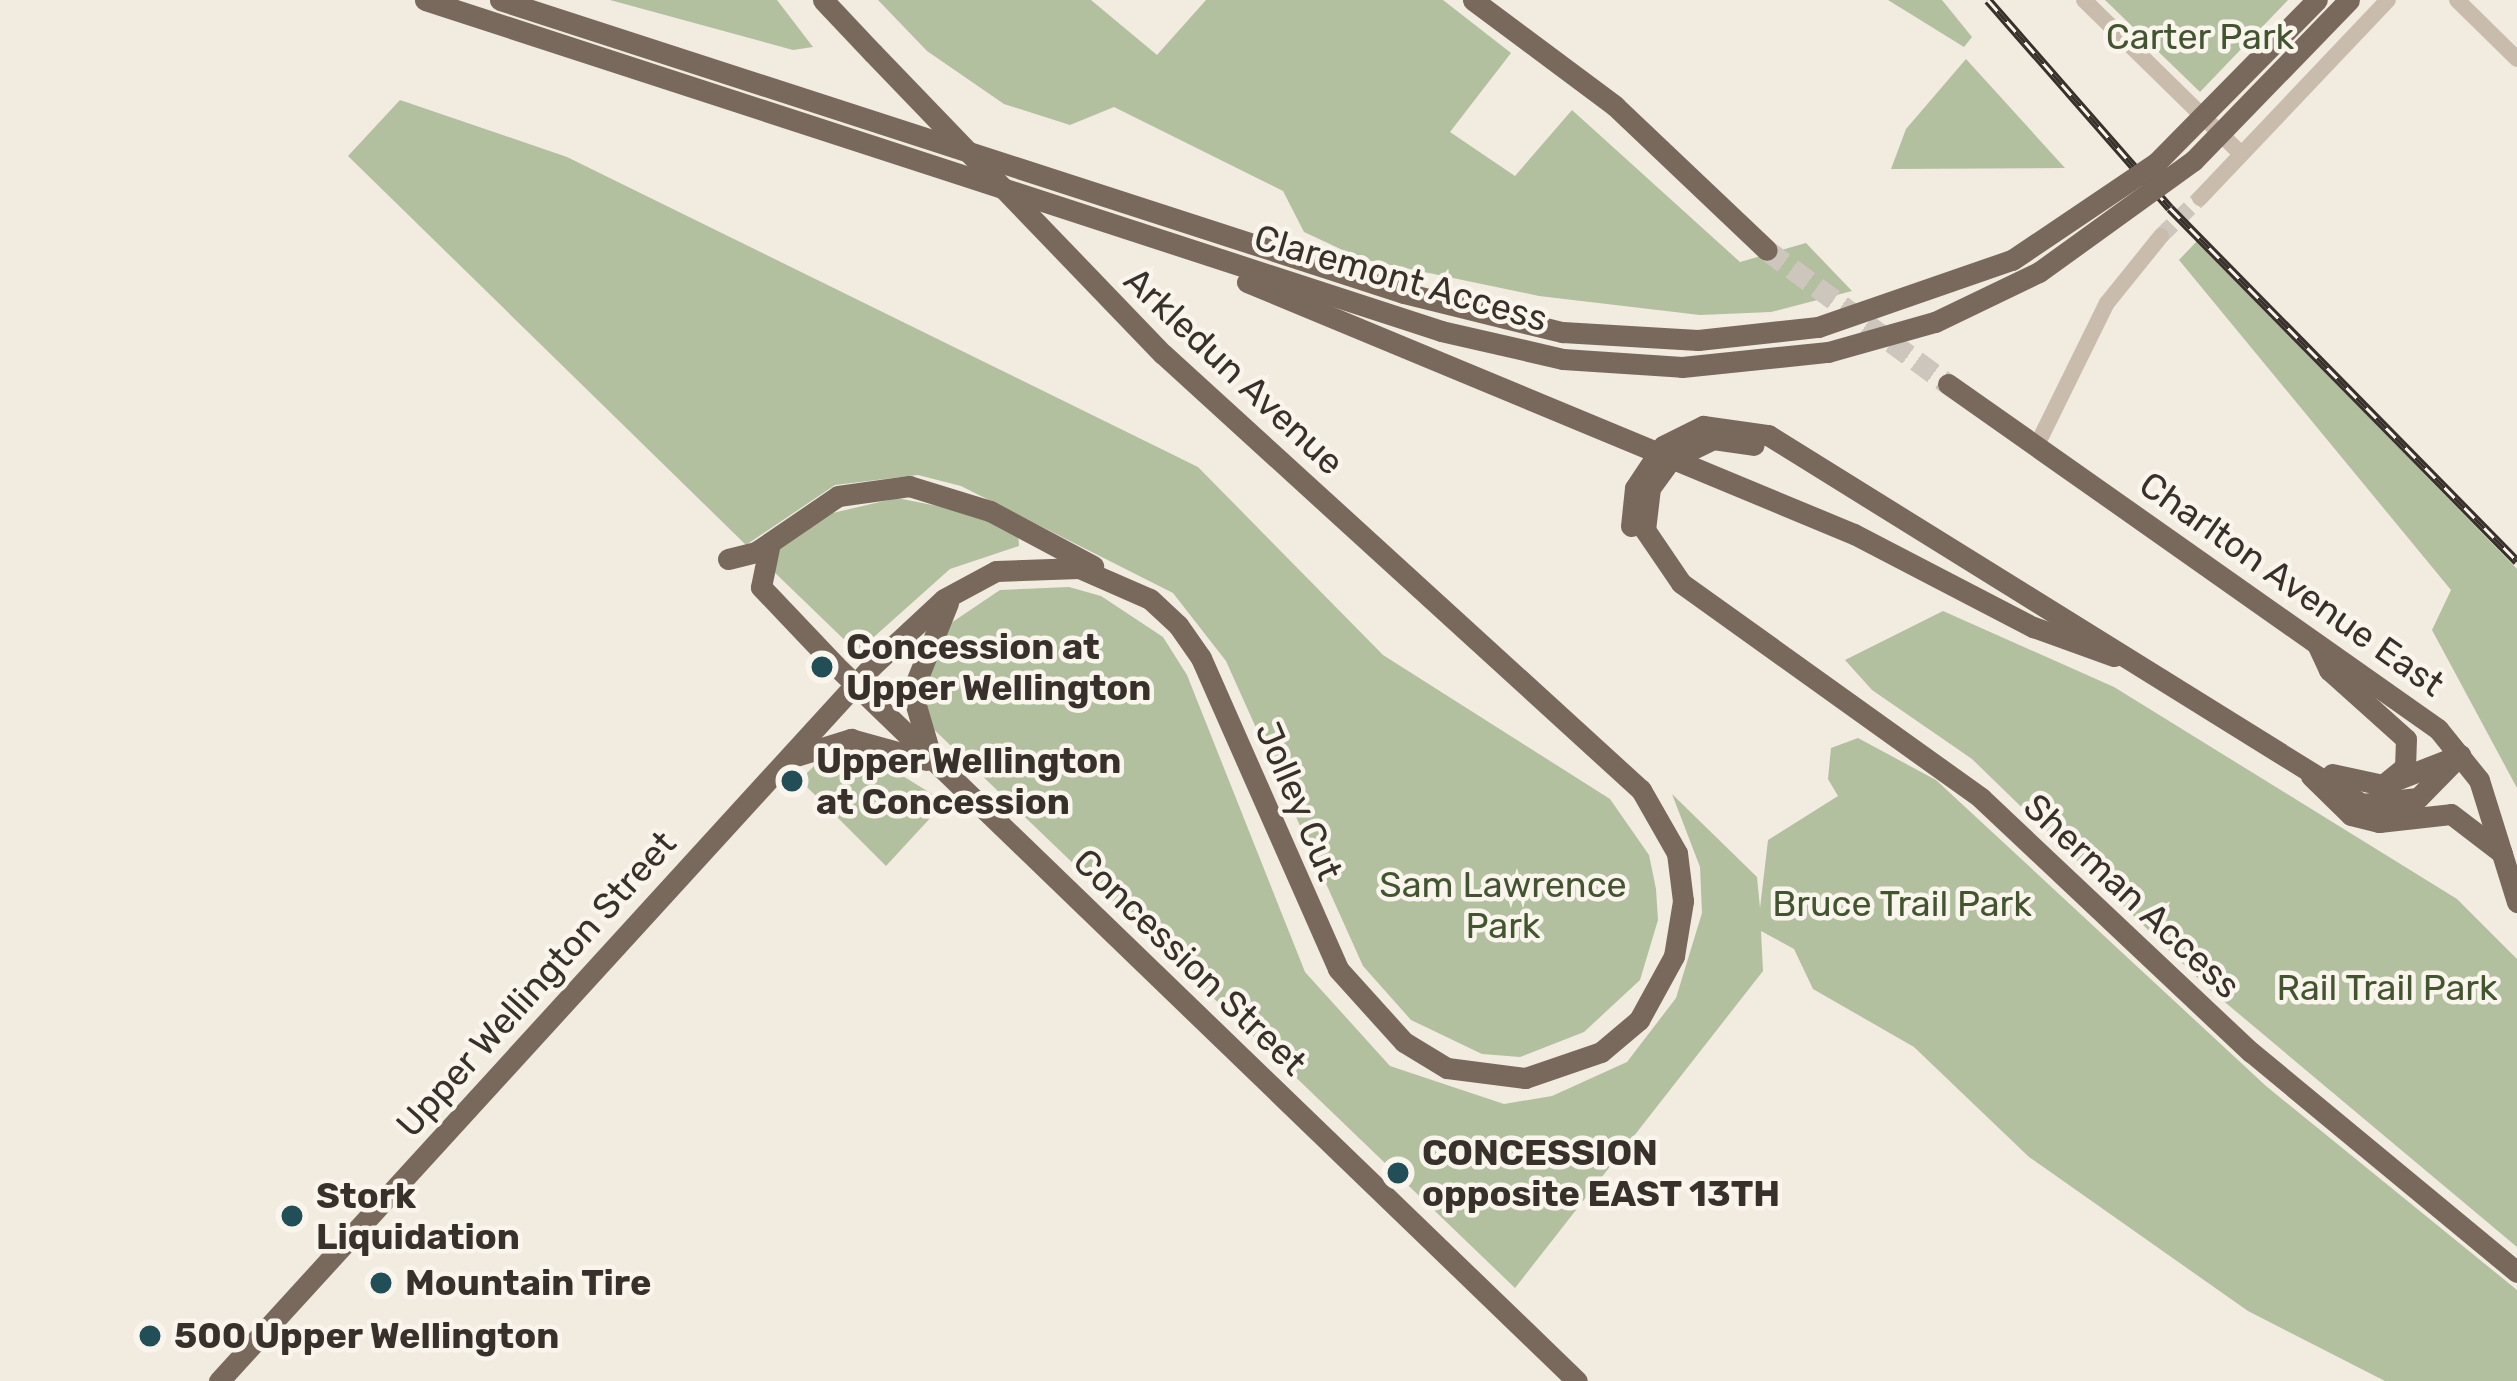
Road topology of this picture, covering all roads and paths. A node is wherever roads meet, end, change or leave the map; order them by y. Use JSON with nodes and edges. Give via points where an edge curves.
{"nodes":[{"id":1,"x":424,"y":0,"type":"edge"},
{"id":2,"x":500,"y":0,"type":"edge"},
{"id":3,"x":824,"y":0,"type":"edge"},
{"id":4,"x":1473,"y":0,"type":"edge"},
{"id":5,"x":2084,"y":0,"type":"edge"},
{"id":6,"x":2317,"y":0,"type":"edge"},
{"id":7,"x":2349,"y":0,"type":"edge"},
{"id":8,"x":2388,"y":0,"type":"edge"},
{"id":9,"x":2457,"y":0,"type":"edge"},
{"id":10,"x":2517,"y":59,"type":"edge"},
{"id":11,"x":2241,"y":154,"type":"junction"},
{"id":12,"x":2200,"y":198,"type":"tunnel mouth"},
{"id":13,"x":1126,"y":228,"type":"junction"},
{"id":14,"x":2162,"y":236,"type":"tunnel mouth"},
{"id":15,"x":1767,"y":250,"type":"tunnel mouth"},
{"id":16,"x":1948,"y":384,"type":"tunnel mouth"},
{"id":17,"x":2038,"y":443,"type":"junction"},
{"id":18,"x":770,"y":543,"type":"junction"},
{"id":19,"x":728,"y":559,"type":"dead end"},
{"id":20,"x":1114,"y":579,"type":"junction"},
{"id":21,"x":955,"y":592,"type":"junction"},
{"id":22,"x":2317,"y":644,"type":"junction"},
{"id":23,"x":2114,"y":656,"type":"junction"},
{"id":24,"x":855,"y":685,"type":"junction"},
{"id":25,"x":2460,"y":755,"type":"junction"},
{"id":26,"x":936,"y":764,"type":"junction"},
{"id":27,"x":776,"y":770,"type":"junction"},
{"id":28,"x":1620,"y":770,"type":"joint"},
{"id":29,"x":2308,"y":770,"type":"junction"},
{"id":30,"x":2383,"y":784,"type":"junction"},
{"id":31,"x":2502,"y":853,"type":"junction"},
{"id":32,"x":2517,"y":902,"type":"edge"},
{"id":33,"x":2517,"y":1272,"type":"edge"},
{"id":34,"x":219,"y":1381,"type":"edge"},
{"id":35,"x":1577,"y":1381,"type":"edge"}],
"edges":[{"from":1,"to":13,"type":"main road","name":"Claremont Access"},
{"from":2,"to":6,"type":"main road","name":"Claremont Access","bridge":true,"via":[[1404,293],[1562,332],[1698,340],[1818,327],[2012,260],[2156,163]]},
{"from":3,"to":28,"type":"main road","name":"Arkledun Avenue","bridge":true,"via":[[1163,354]]},
{"from":4,"to":15,"type":"main road","via":[[1615,106]]},
{"from":5,"to":11,"type":"street"},
{"from":7,"to":13,"type":"main road","name":"Claremont Access","bridge":true,"via":[[2193,161],[2039,272],[1935,322],[1847,348],[1738,365],[1624,366],[1462,337]]},
{"from":8,"to":11,"type":"street"},
{"from":9,"to":10,"type":"street"},
{"from":11,"to":12,"type":"street"},
{"from":13,"to":23,"type":"main road","via":[[1854,534],[2033,627]]},
{"from":14,"to":17,"type":"street","via":[[2107,303]]},
{"from":16,"to":17,"type":"main road","name":"Charlton Avenue East"},
{"from":17,"to":22,"type":"main road","name":"Charlton Avenue East"},
{"from":18,"to":19,"type":"main road"},
{"from":18,"to":20,"type":"main road","via":[[838,496],[909,486],[1006,518]]},
{"from":18,"to":24,"type":"main road","name":"Concession Street","via":[[761,587]]},
{"from":20,"to":21,"type":"main road","name":"Jolley Cut","via":[[1033,565]]},
{"from":20,"to":28,"type":"main road","name":"Jolley Cut","via":[[1164,612],[1202,658],[1350,989],[1381,1024],[1447,1068],[1498,1078],[1552,1072],[1601,1052],[1655,1000],[1681,930],[1682,877],[1668,831]]},
{"from":21,"to":24,"type":"main road","name":"Jolley Cut"},
{"from":21,"to":26,"type":"main road","via":[[912,692]]},
{"from":22,"to":25,"type":"main road","name":"Charlton Avenue East","via":[[2413,706]]},
{"from":22,"to":30,"type":"main road","via":[[2329,670],[2406,740],[2405,767]]},
{"from":23,"to":29,"type":"main road","name":"Sherman Access"},
{"from":23,"to":33,"type":"main road","name":"Sherman Access","bridge":true,"via":[[1766,441],[1713,439],[1678,454],[1650,488],[1638,528],[1668,571],[1982,798],[2251,1052]]},
{"from":24,"to":26,"type":"main road","name":"Concession Street"},
{"from":24,"to":27,"type":"main road","name":"Upper Wellington Street"},
{"from":25,"to":29,"type":"main road","name":"Sherman Access","via":[[2436,788],[2392,806],[2362,804]]},
{"from":25,"to":30,"type":"main road"},
{"from":25,"to":31,"type":"main road","name":"Charlton Avenue East","via":[[2492,811]]},
{"from":26,"to":27,"type":"main road","via":[[850,739],[806,749]]},
{"from":26,"to":35,"type":"main road","name":"Concession Street"},
{"from":27,"to":34,"type":"main road","name":"Upper Wellington Street"},
{"from":29,"to":30,"type":"main road","name":"Sherman Access"},
{"from":29,"to":31,"type":"main road","via":[[2325,800],[2350,815],[2379,823],[2451,814]]},
{"from":31,"to":32,"type":"main road","name":"Charlton Avenue East"}]}
